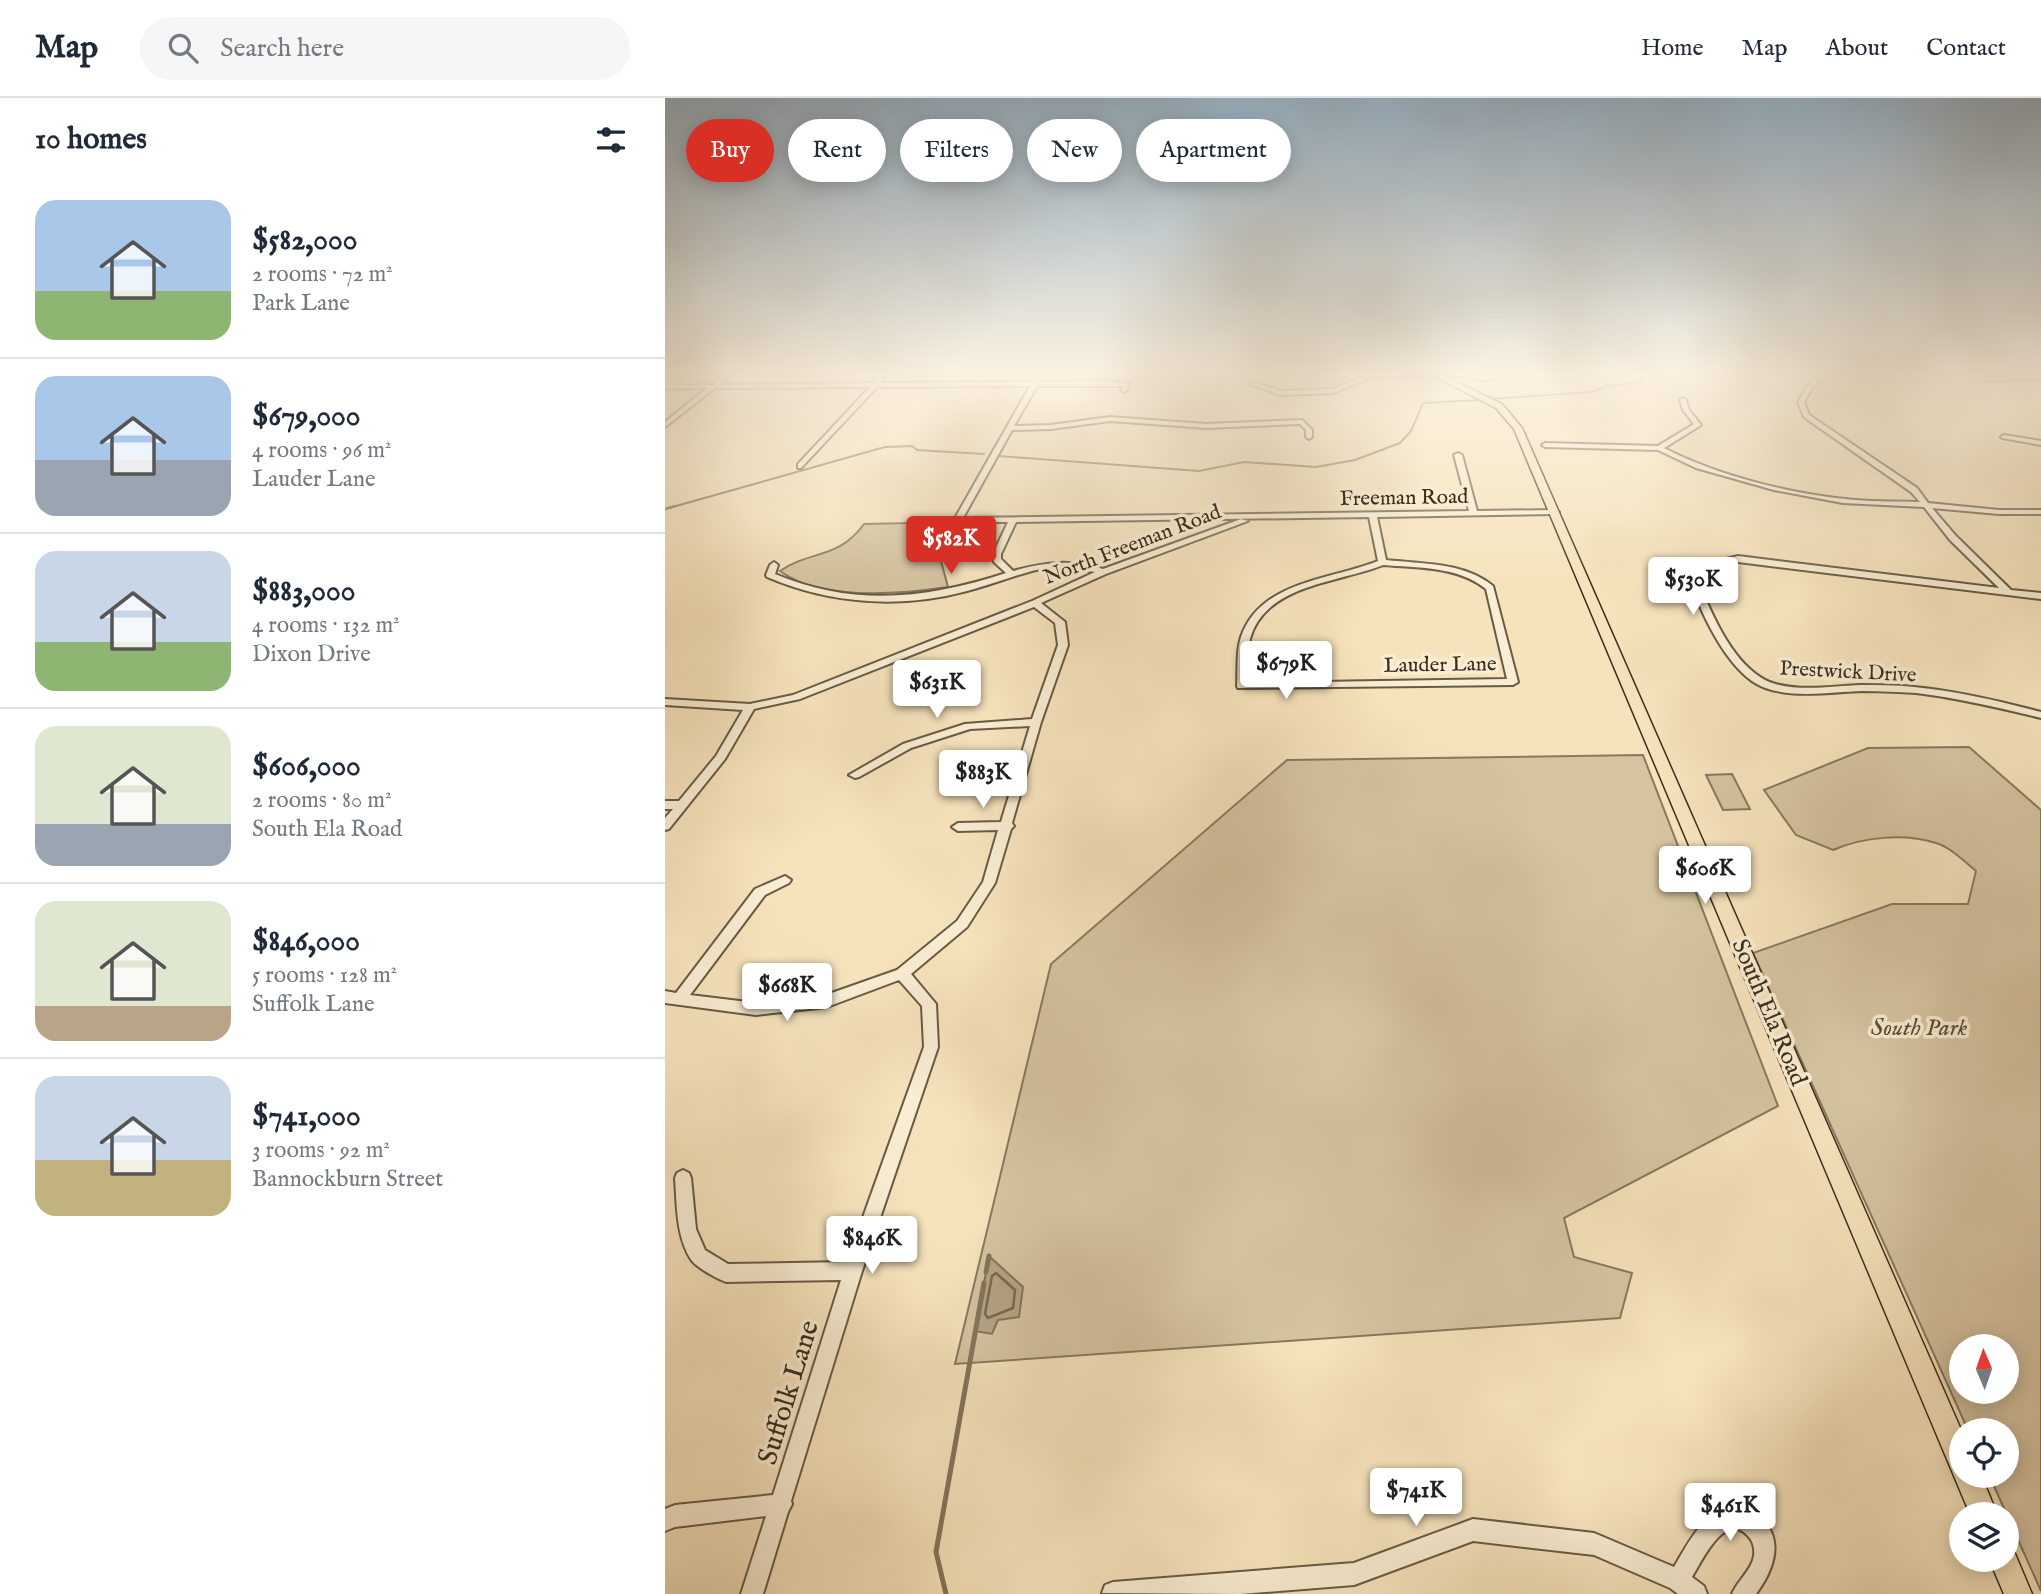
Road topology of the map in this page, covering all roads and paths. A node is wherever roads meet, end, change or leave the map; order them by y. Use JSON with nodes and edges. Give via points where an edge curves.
{"nodes":[{"id":1,"x":823,"y":442,"type":"edge"},
{"id":2,"x":1001,"y":442,"type":"edge"},
{"id":3,"x":1524,"y":442,"type":"edge"},
{"id":4,"x":1669,"y":442,"type":"edge"},
{"id":5,"x":1844,"y":442,"type":"edge"},
{"id":6,"x":1545,"y":445,"type":"dead end"},
{"id":7,"x":1659,"y":448,"type":"junction"},
{"id":8,"x":1458,"y":455,"type":"dead end"},
{"id":9,"x":801,"y":466,"type":"dead end"},
{"id":10,"x":1926,"y":504,"type":"junction"},
{"id":11,"x":1555,"y":512,"type":"junction"},
{"id":12,"x":2041,"y":512,"type":"edge"},
{"id":13,"x":1474,"y":513,"type":"junction"},
{"id":14,"x":1373,"y":516,"type":"junction"},
{"id":15,"x":1254,"y":518,"type":"junction"},
{"id":16,"x":958,"y":520,"type":"joint"},
{"id":17,"x":1013,"y":520,"type":"junction"},
{"id":18,"x":1382,"y":562,"type":"junction"},
{"id":19,"x":774,"y":565,"type":"dead end"},
{"id":20,"x":1103,"y":572,"type":"junction"},
{"id":21,"x":1011,"y":573,"type":"junction"},
{"id":22,"x":2008,"y":592,"type":"junction"},
{"id":23,"x":2041,"y":596,"type":"edge"},
{"id":24,"x":1035,"y":603,"type":"junction"},
{"id":25,"x":665,"y":702,"type":"edge"},
{"id":26,"x":750,"y":707,"type":"junction"},
{"id":27,"x":2041,"y":715,"type":"edge"},
{"id":28,"x":1037,"y":722,"type":"junction"},
{"id":29,"x":855,"y":775,"type":"dead end"},
{"id":30,"x":665,"y":805,"type":"edge"},
{"id":31,"x":684,"y":805,"type":"junction"},
{"id":32,"x":665,"y":826,"type":"edge"},
{"id":33,"x":1008,"y":826,"type":"junction"},
{"id":34,"x":958,"y":827,"type":"dead end"},
{"id":35,"x":785,"y":880,"type":"dead end"},
{"id":36,"x":902,"y":974,"type":"junction"},
{"id":37,"x":672,"y":998,"type":"edge"},
{"id":38,"x":683,"y":1178,"type":"dead end"},
{"id":39,"x":853,"y":1271,"type":"junction"},
{"id":40,"x":1949,"y":1432,"type":"edge"},
{"id":41,"x":782,"y":1504,"type":"junction"},
{"id":42,"x":665,"y":1520,"type":"edge"},
{"id":43,"x":2009,"y":1572,"type":"edge"},
{"id":44,"x":1678,"y":1580,"type":"junction"},
{"id":45,"x":1113,"y":1593,"type":"edge"},
{"id":46,"x":752,"y":1594,"type":"edge"},
{"id":47,"x":1696,"y":1594,"type":"edge"},
{"id":48,"x":1743,"y":1594,"type":"edge"},
{"id":49,"x":2018,"y":1594,"type":"edge"}],
"edges":[{"from":1,"to":9,"type":"street"},
{"from":2,"to":16,"type":"street"},
{"from":3,"to":11,"type":"main road","name":"South Ela Road"},
{"from":4,"to":7,"type":"street"},
{"from":5,"to":10,"type":"street","via":[[1914,490]]},
{"from":6,"to":7,"type":"street"},
{"from":7,"to":10,"type":"street","via":[[1708,469],[1843,501]]},
{"from":8,"to":13,"type":"street"},
{"from":10,"to":12,"type":"street","via":[[1975,511]]},
{"from":10,"to":22,"type":"street"},
{"from":11,"to":13,"type":"street","name":"Freeman Road"},
{"from":11,"to":40,"type":"main road","name":"South Ela Road"},
{"from":13,"to":14,"type":"street","name":"Freeman Road"},
{"from":14,"to":15,"type":"street","name":"Freeman Road"},
{"from":14,"to":18,"type":"street"},
{"from":15,"to":17,"type":"street"},
{"from":15,"to":20,"type":"street","name":"North Freeman Road"},
{"from":16,"to":17,"type":"street"},
{"from":17,"to":21,"type":"street","via":[[997,554]]},
{"from":18,"to":18,"type":"street","name":"Lauder Lane","via":[[1363,572],[1314,582],[1266,606],[1256,615],[1246,637],[1242,686],[1513,682],[1490,588],[1483,579]]},
{"from":19,"to":21,"type":"street","via":[[769,575],[789,585],[823,594],[864,597],[963,590]]},
{"from":20,"to":21,"type":"street","via":[[1064,562]]},
{"from":20,"to":24,"type":"street","name":"North Freeman Road"},
{"from":22,"to":23,"type":"street"},
{"from":22,"to":27,"type":"street","name":"Prestwick Drive","via":[[1738,559],[1701,572],[1695,583],[1739,664],[1765,685],[1818,691],[1875,688],[1976,698]]},
{"from":24,"to":26,"type":"street","name":"North Freeman Road","via":[[796,697]]},
{"from":24,"to":28,"type":"street","via":[[1060,622],[1063,645]]},
{"from":25,"to":26,"type":"street","name":"North Freeman Road"},
{"from":26,"to":31,"type":"street","via":[[721,757]]},
{"from":28,"to":29,"type":"street","via":[[969,726],[907,746]]},
{"from":28,"to":33,"type":"street"},
{"from":30,"to":31,"type":"street"},
{"from":31,"to":32,"type":"street"},
{"from":33,"to":34,"type":"street"},
{"from":33,"to":36,"type":"street","via":[[989,883],[962,924]]},
{"from":35,"to":37,"type":"street","via":[[760,892]]},
{"from":36,"to":37,"type":"street","via":[[827,1001],[756,1009]]},
{"from":36,"to":39,"type":"street","name":"Suffolk Lane","via":[[929,1004],[931,1047]]},
{"from":38,"to":39,"type":"street","via":[[687,1229],[699,1256],[726,1273]]},
{"from":39,"to":41,"type":"street","name":"Suffolk Lane"},
{"from":41,"to":42,"type":"street"},
{"from":41,"to":46,"type":"street","name":"Suffolk Lane"},
{"from":43,"to":49,"type":"main road"},
{"from":44,"to":45,"type":"street","via":[[1594,1544],[1473,1531],[1354,1574]]},
{"from":44,"to":47,"type":"street"},
{"from":44,"to":48,"type":"street","via":[[1719,1522],[1730,1517],[1748,1520],[1760,1531],[1765,1552],[1763,1564]]}]}
